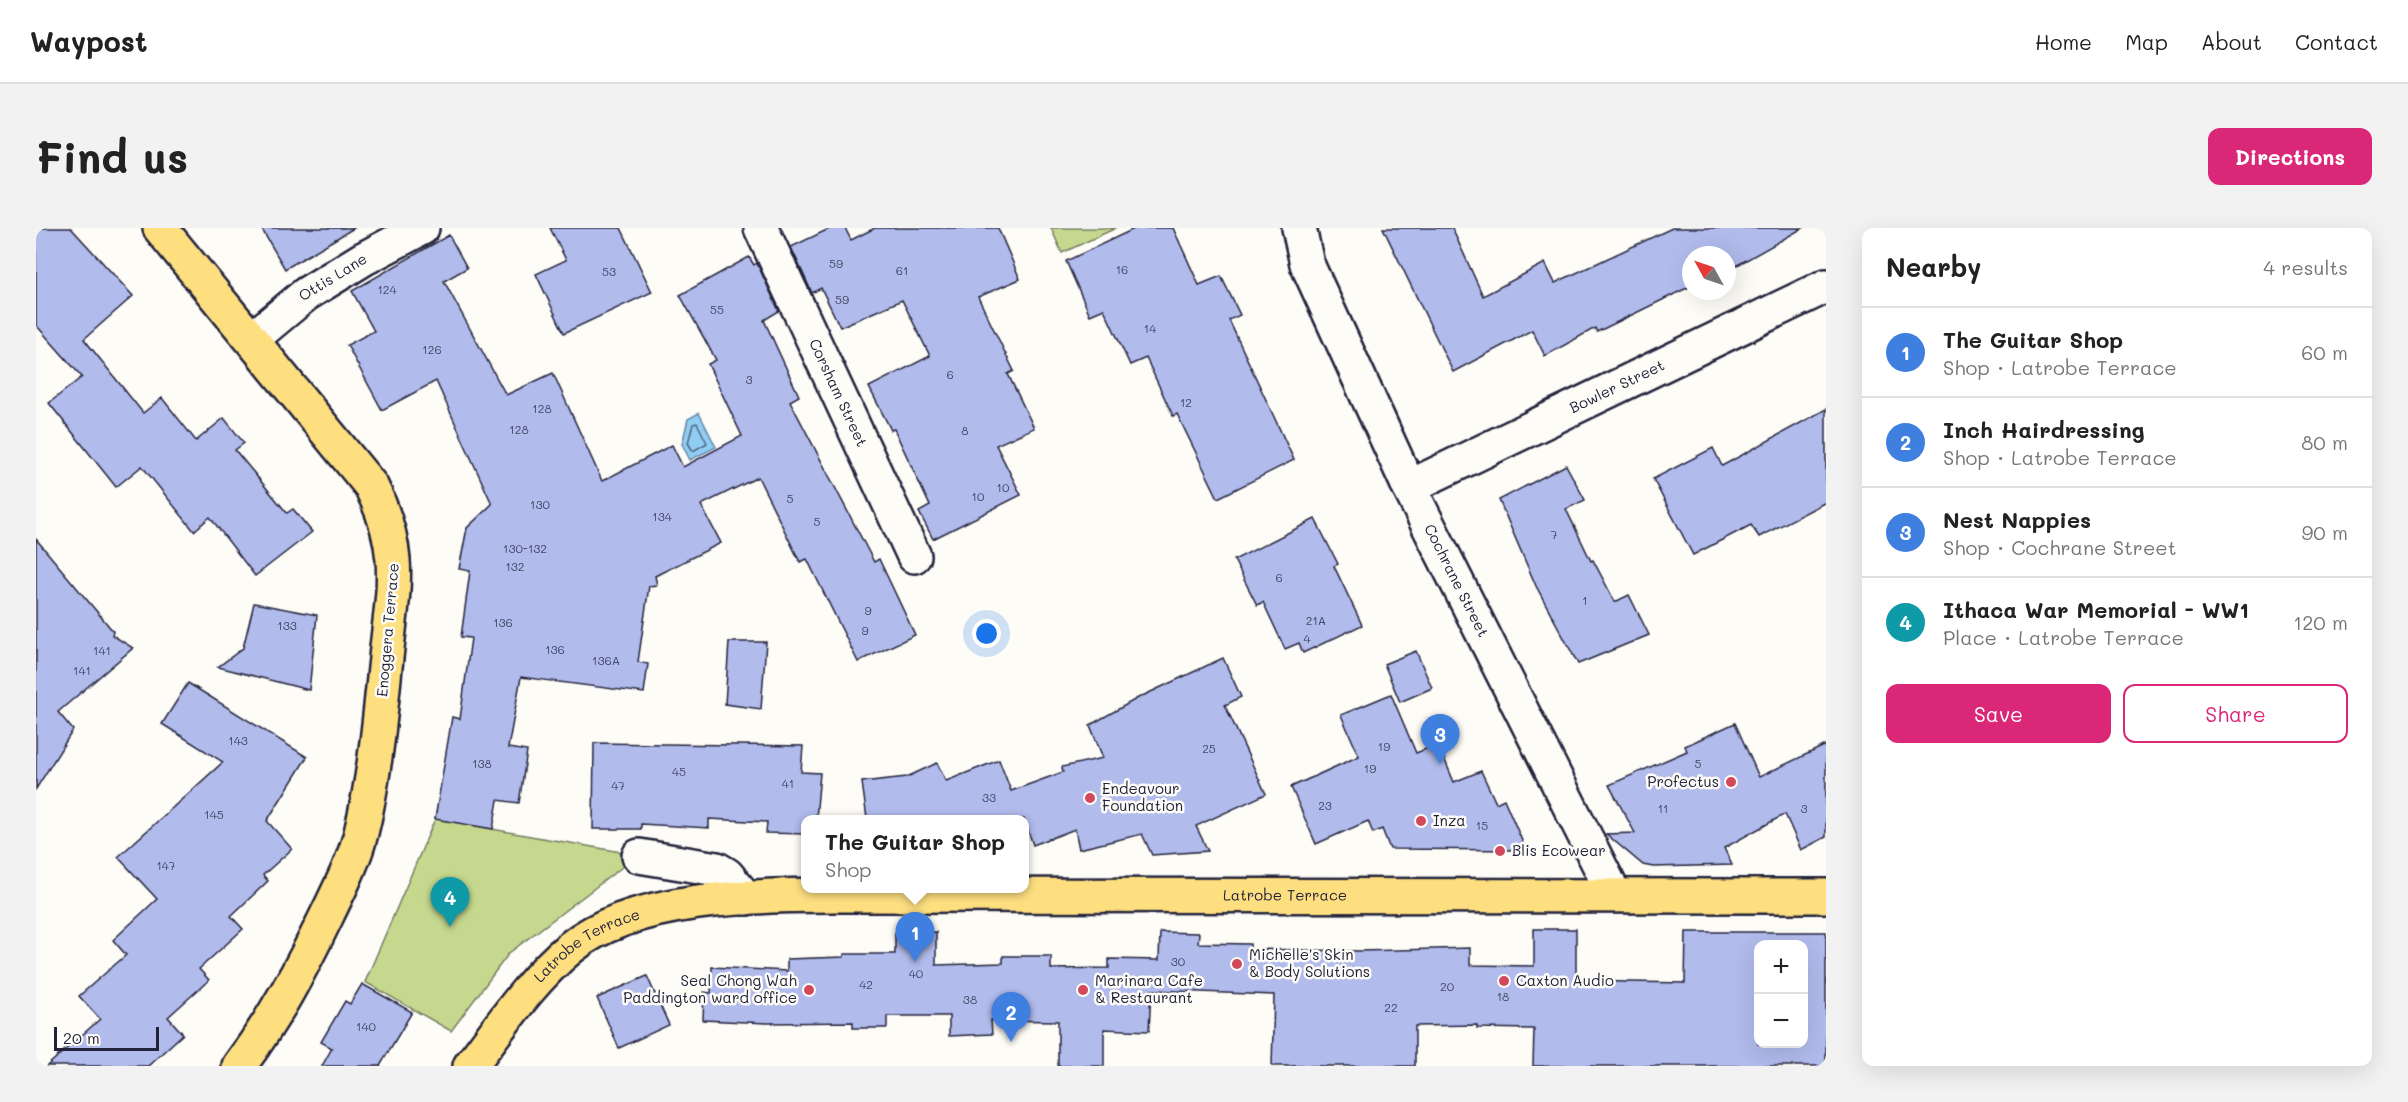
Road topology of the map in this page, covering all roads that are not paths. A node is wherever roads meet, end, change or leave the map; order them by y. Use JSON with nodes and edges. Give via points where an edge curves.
{"nodes":[{"id":1,"x":160,"y":228,"type":"edge"},
{"id":2,"x":422,"y":228,"type":"edge"},
{"id":3,"x":761,"y":228,"type":"edge"},
{"id":4,"x":1281,"y":228,"type":"edge"},
{"id":5,"x":1299,"y":228,"type":"edge"},
{"id":6,"x":1307,"y":264,"type":"junction"},
{"id":7,"x":1826,"y":286,"type":"edge"},
{"id":8,"x":252,"y":339,"type":"junction"},
{"id":9,"x":1409,"y":487,"type":"junction"},
{"id":10,"x":915,"y":556,"type":"dead end"},
{"id":11,"x":639,"y":856,"type":"dead end"},
{"id":12,"x":1614,"y":894,"type":"junction"},
{"id":13,"x":1826,"y":896,"type":"edge"},
{"id":14,"x":746,"y":898,"type":"junction"},
{"id":15,"x":245,"y":1060,"type":"edge"},
{"id":16,"x":470,"y":1066,"type":"edge"}],
"edges":[{"from":1,"to":8,"type":"main road","name":"Enoggera Terrace"},
{"from":2,"to":8,"type":"street","name":"Ottis Lane","via":[[306,294]]},
{"from":3,"to":10,"type":"street","name":"Corsham Street"},
{"from":4,"to":6,"type":"street","name":"Cochrane Street"},
{"from":5,"to":6,"type":"street","name":"Cochrane Street"},
{"from":6,"to":9,"type":"street","name":"Cochrane Street"},
{"from":7,"to":9,"type":"street","name":"Bowler Street"},
{"from":8,"to":15,"type":"main road","name":"Enoggera Terrace","via":[[371,486],[390,528],[395,552],[384,683],[360,836],[344,880],[306,958]]},
{"from":9,"to":12,"type":"street","name":"Cochrane Street"},
{"from":11,"to":14,"type":"street","via":[[717,869]]},
{"from":12,"to":13,"type":"main road","name":"Latrobe Terrace"},
{"from":12,"to":14,"type":"main road","name":"Latrobe Terrace"},
{"from":14,"to":16,"type":"main road","name":"Latrobe Terrace","via":[[667,908],[625,919],[586,936],[531,987]]}]}
